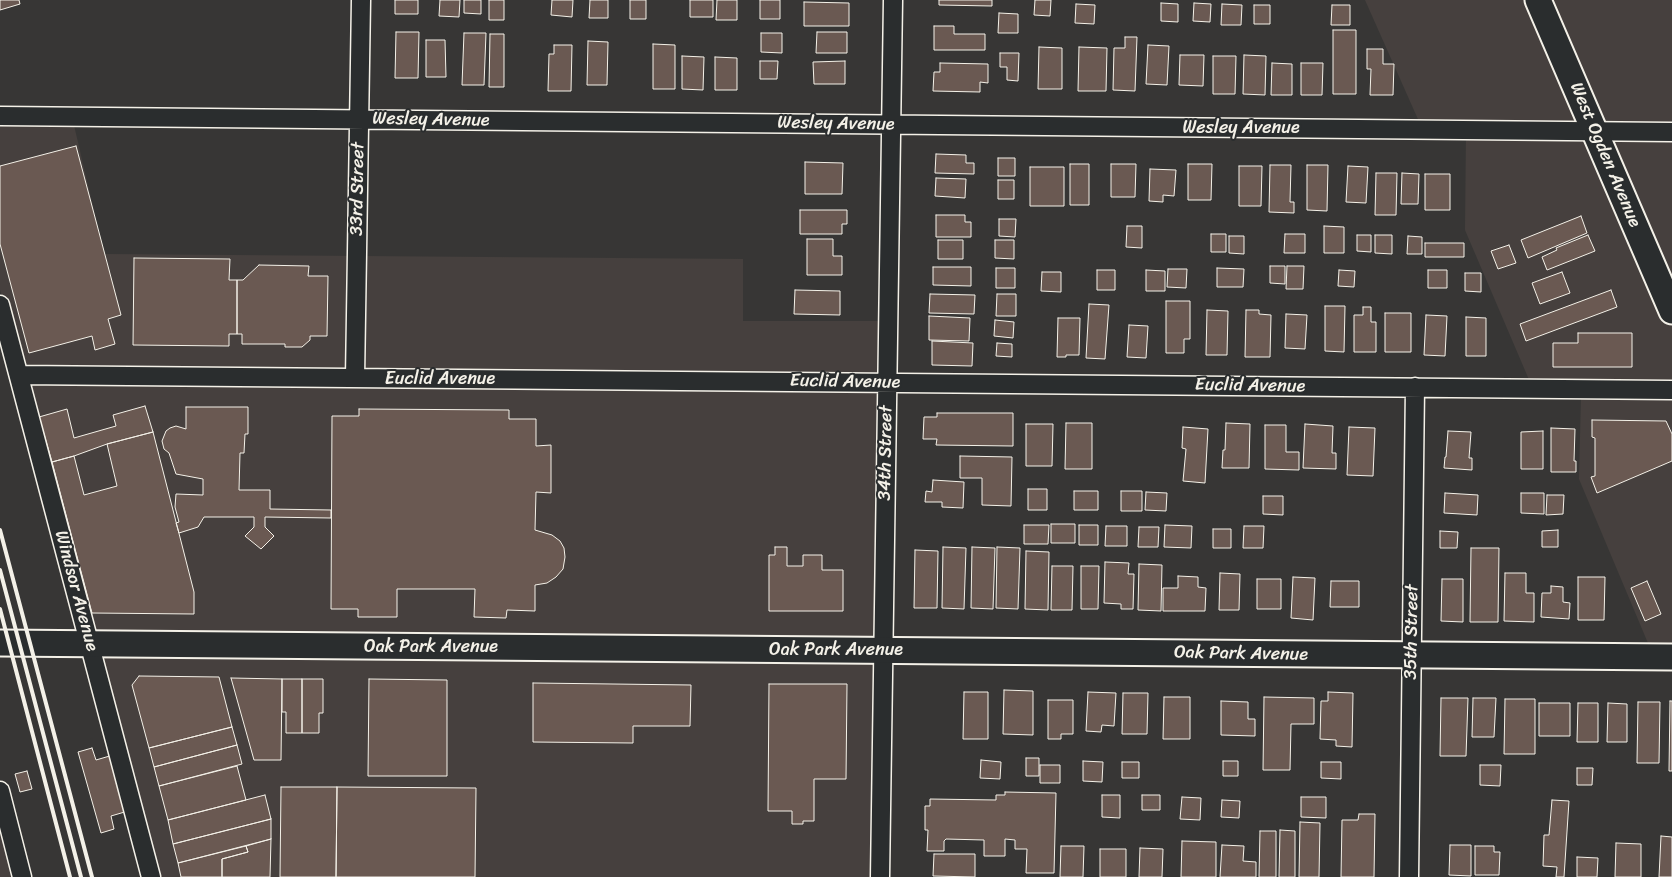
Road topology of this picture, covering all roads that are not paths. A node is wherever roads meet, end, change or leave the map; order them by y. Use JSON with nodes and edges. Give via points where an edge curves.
{"nodes":[{"id":1,"x":361,"y":0,"type":"edge"},
{"id":2,"x":893,"y":0,"type":"edge"},
{"id":3,"x":1538,"y":0,"type":"edge"},
{"id":4,"x":0,"y":116,"type":"edge"},
{"id":5,"x":359,"y":120,"type":"junction"},
{"id":6,"x":891,"y":125,"type":"junction"},
{"id":7,"x":1595,"y":132,"type":"junction"},
{"id":8,"x":1672,"y":132,"type":"edge"},
{"id":9,"x":0,"y":305,"type":"edge"},
{"id":10,"x":1672,"y":311,"type":"edge"},
{"id":11,"x":18,"y":375,"type":"junction"},
{"id":12,"x":355,"y":378,"type":"junction"},
{"id":13,"x":887,"y":383,"type":"junction"},
{"id":14,"x":1415,"y":387,"type":"junction"},
{"id":15,"x":1672,"y":390,"type":"edge"},
{"id":16,"x":0,"y":643,"type":"edge"},
{"id":17,"x":91,"y":644,"type":"junction"},
{"id":18,"x":883,"y":650,"type":"junction"},
{"id":19,"x":1412,"y":655,"type":"junction"},
{"id":20,"x":1672,"y":657,"type":"edge"},
{"id":21,"x":0,"y":791,"type":"edge"},
{"id":22,"x":22,"y":877,"type":"edge"},
{"id":23,"x":151,"y":877,"type":"edge"},
{"id":24,"x":880,"y":877,"type":"edge"},
{"id":25,"x":1409,"y":877,"type":"edge"}],
"edges":[{"from":1,"to":5,"type":"street","name":"33rd Street"},
{"from":2,"to":6,"type":"street","name":"34th Street"},
{"from":3,"to":7,"type":"street","name":"West Ogden Avenue"},
{"from":4,"to":5,"type":"street","name":"Wesley Avenue"},
{"from":5,"to":6,"type":"street","name":"Wesley Avenue"},
{"from":5,"to":12,"type":"street","name":"33rd Street"},
{"from":6,"to":7,"type":"street","name":"Wesley Avenue"},
{"from":6,"to":13,"type":"street","name":"34th Street"},
{"from":7,"to":8,"type":"street","name":"Wesley Avenue"},
{"from":7,"to":10,"type":"street","name":"West Ogden Avenue"},
{"from":9,"to":11,"type":"street","name":"Windsor Avenue"},
{"from":11,"to":12,"type":"street","name":"Euclid Avenue"},
{"from":11,"to":17,"type":"street","name":"Windsor Avenue"},
{"from":12,"to":13,"type":"street","name":"Euclid Avenue"},
{"from":13,"to":14,"type":"street","name":"Euclid Avenue"},
{"from":13,"to":18,"type":"street","name":"34th Street"},
{"from":14,"to":15,"type":"street","name":"Euclid Avenue"},
{"from":14,"to":19,"type":"street","name":"35th Street"},
{"from":16,"to":17,"type":"street","name":"Oak Park Avenue"},
{"from":17,"to":18,"type":"street","name":"Oak Park Avenue"},
{"from":17,"to":23,"type":"street","name":"Windsor Avenue"},
{"from":18,"to":19,"type":"street","name":"Oak Park Avenue"},
{"from":18,"to":24,"type":"street","name":"34th Street"},
{"from":19,"to":20,"type":"street","name":"Oak Park Avenue"},
{"from":19,"to":25,"type":"street","name":"35th Street"},
{"from":21,"to":22,"type":"street"}]}
